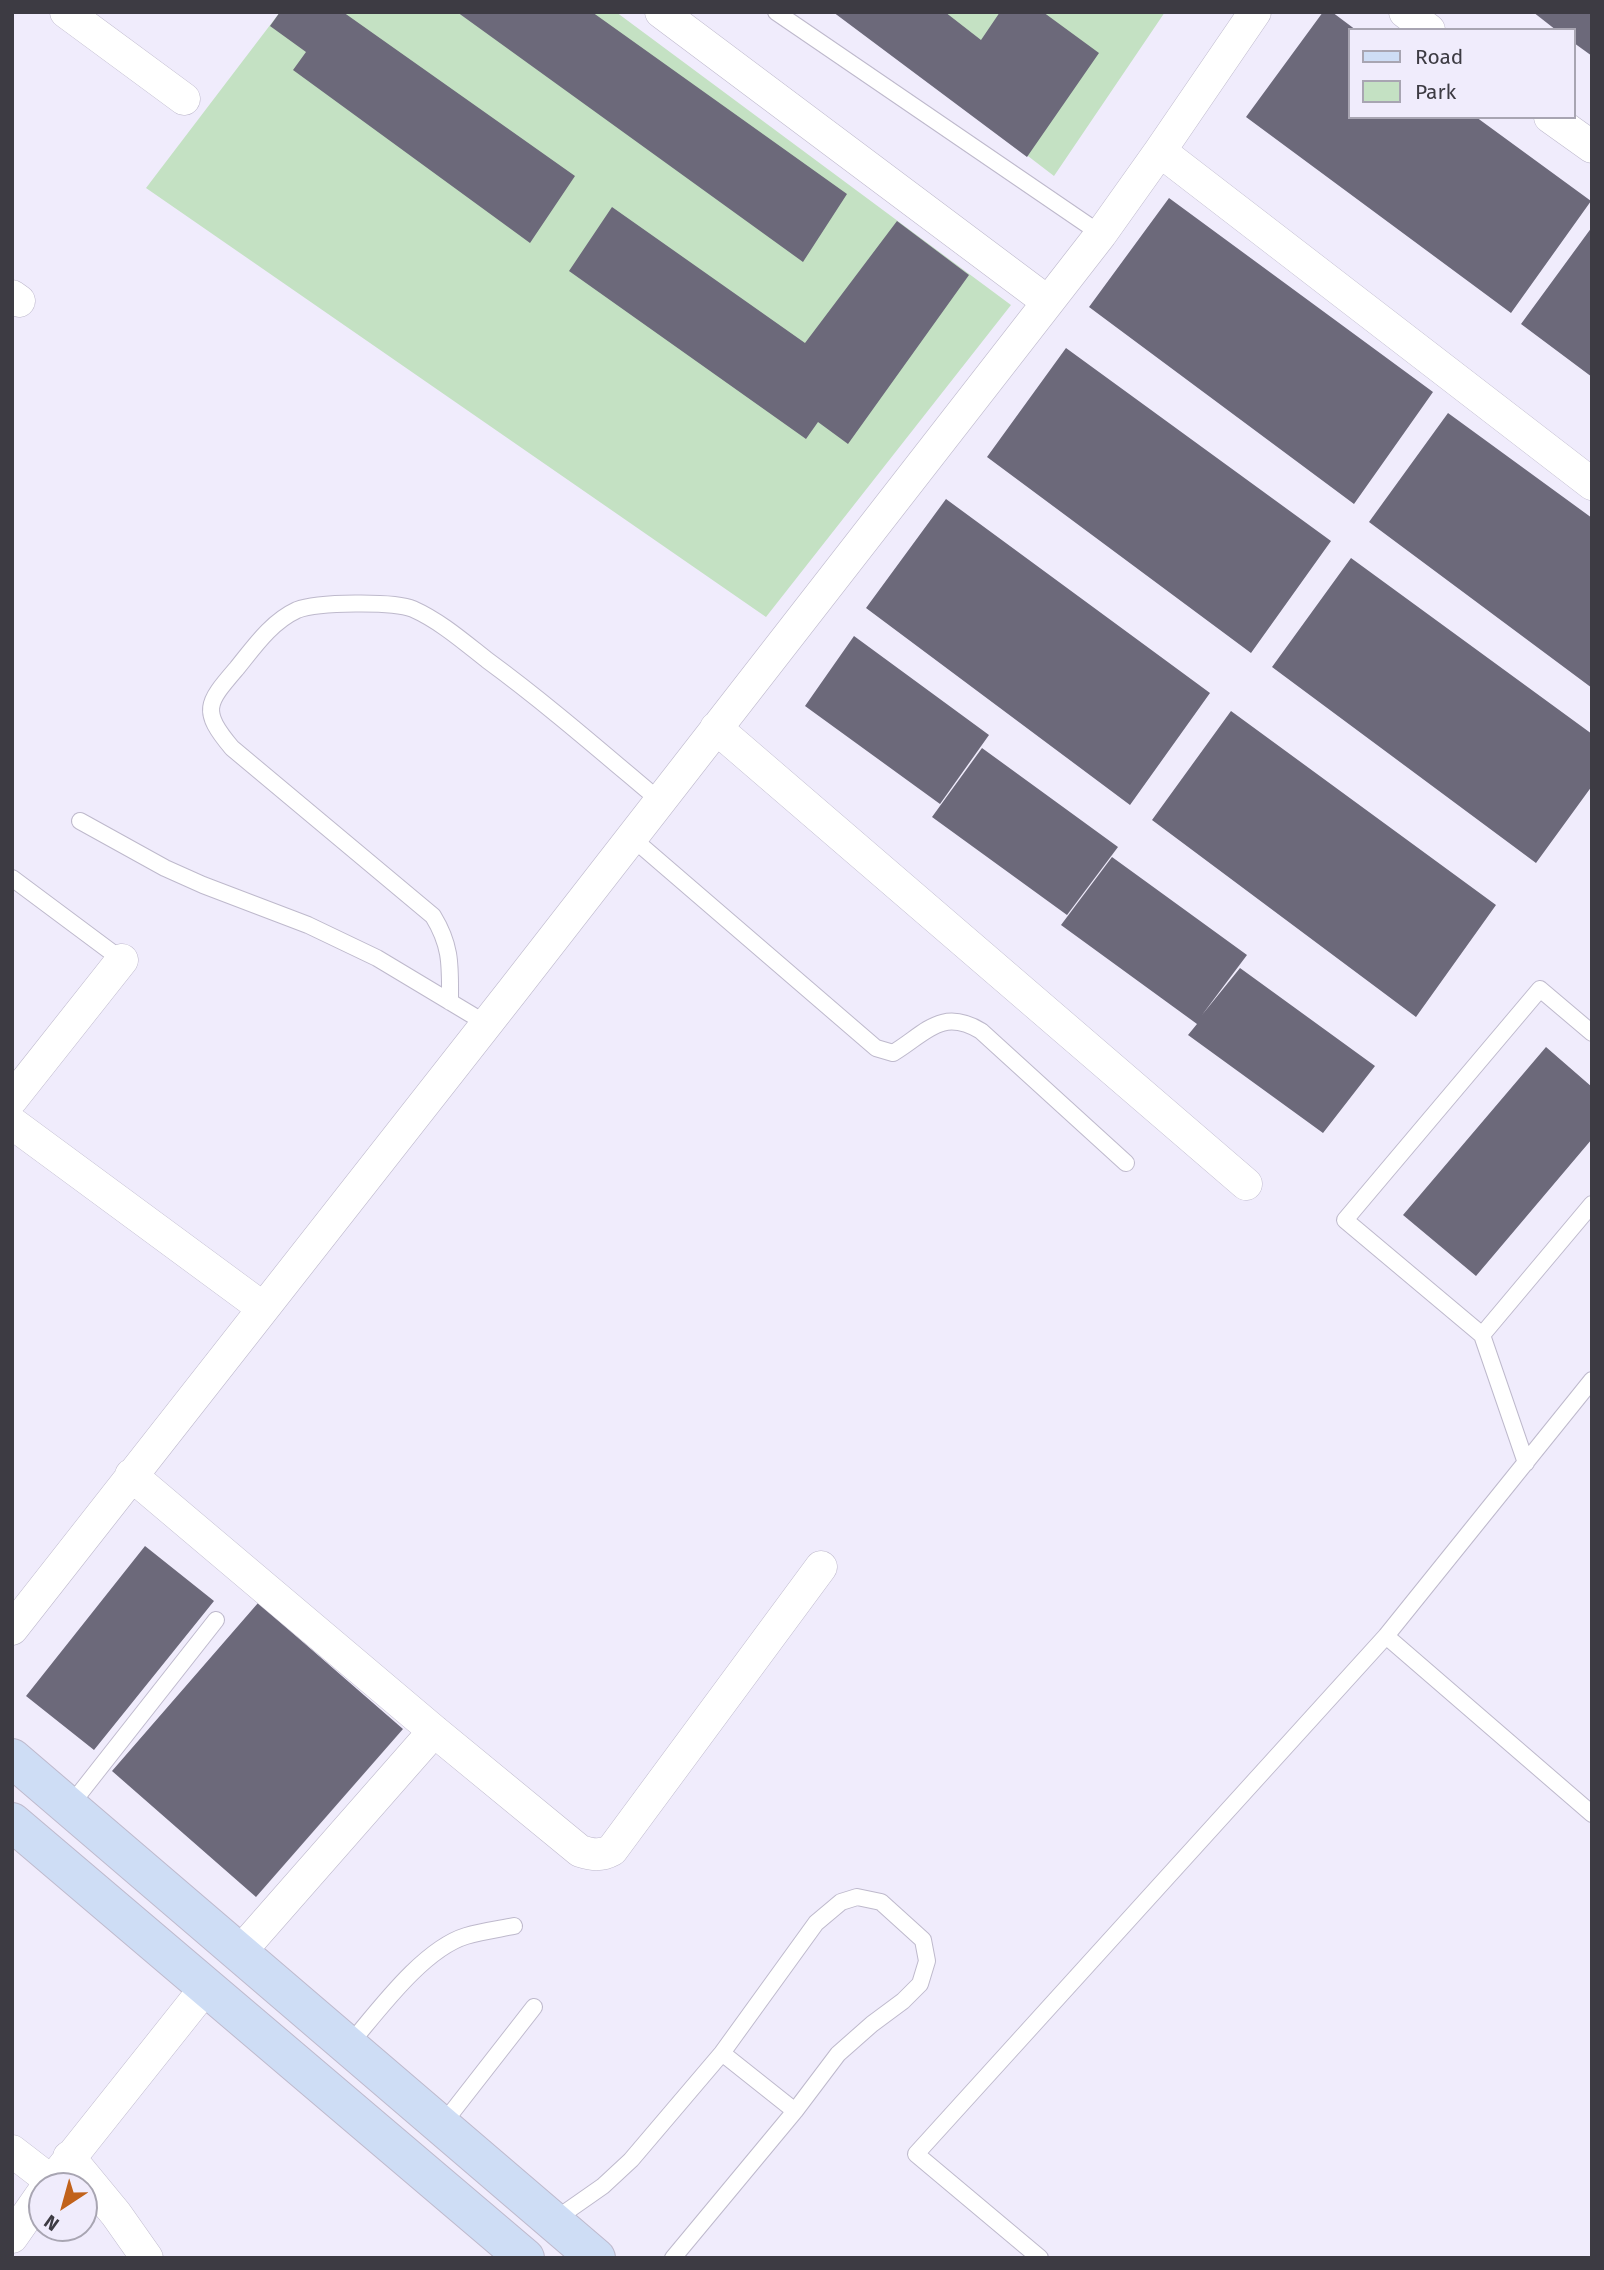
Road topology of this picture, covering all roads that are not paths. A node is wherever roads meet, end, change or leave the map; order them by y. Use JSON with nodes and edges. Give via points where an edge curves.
{"nodes":[{"id":1,"x":66,"y":12,"type":"edge"},
{"id":2,"x":661,"y":12,"type":"edge"},
{"id":3,"x":776,"y":12,"type":"edge"},
{"id":4,"x":1255,"y":12,"type":"edge"},
{"id":5,"x":1405,"y":12,"type":"edge"},
{"id":6,"x":1426,"y":28,"type":"edge"},
{"id":7,"x":184,"y":99,"type":"dead end"},
{"id":8,"x":1553,"y":119,"type":"edge"},
{"id":9,"x":1592,"y":147,"type":"edge"},
{"id":10,"x":1160,"y":151,"type":"junction"},
{"id":11,"x":1101,"y":234,"type":"junction"},
{"id":12,"x":1048,"y":302,"type":"junction"},
{"id":13,"x":1592,"y":484,"type":"edge"},
{"id":14,"x":716,"y":728,"type":"junction"},
{"id":15,"x":660,"y":801,"type":"junction"},
{"id":16,"x":80,"y":821,"type":"dead end"},
{"id":17,"x":631,"y":837,"type":"junction"},
{"id":18,"x":12,"y":878,"type":"edge"},
{"id":19,"x":122,"y":960,"type":"joint"},
{"id":20,"x":450,"y":1002,"type":"junction"},
{"id":21,"x":487,"y":1024,"type":"junction"},
{"id":22,"x":1592,"y":1033,"type":"edge"},
{"id":23,"x":12,"y":1099,"type":"edge"},
{"id":24,"x":12,"y":1123,"type":"edge"},
{"id":25,"x":1126,"y":1163,"type":"dead end"},
{"id":26,"x":1246,"y":1184,"type":"dead end"},
{"id":27,"x":1592,"y":1204,"type":"edge"},
{"id":28,"x":263,"y":1308,"type":"junction"},
{"id":29,"x":1482,"y":1335,"type":"junction"},
{"id":30,"x":1592,"y":1380,"type":"edge"},
{"id":31,"x":1526,"y":1463,"type":"junction"},
{"id":32,"x":131,"y":1475,"type":"junction"},
{"id":33,"x":821,"y":1567,"type":"dead end"},
{"id":34,"x":216,"y":1620,"type":"dead end"},
{"id":35,"x":12,"y":1629,"type":"edge"},
{"id":36,"x":1386,"y":1636,"type":"junction"},
{"id":37,"x":434,"y":1731,"type":"junction"},
{"id":38,"x":12,"y":1758,"type":"edge"},
{"id":39,"x":69,"y":1807,"type":"junction"},
{"id":40,"x":1592,"y":1814,"type":"edge"},
{"id":41,"x":12,"y":1822,"type":"edge"},
{"id":42,"x":514,"y":1926,"type":"dead end"},
{"id":43,"x":240,"y":1952,"type":"junction"},
{"id":44,"x":207,"y":1986,"type":"junction"},
{"id":45,"x":534,"y":2007,"type":"dead end"},
{"id":46,"x":349,"y":2045,"type":"junction"},
{"id":47,"x":722,"y":2053,"type":"junction"},
{"id":48,"x":795,"y":2111,"type":"junction"},
{"id":49,"x":442,"y":2125,"type":"junction"},
{"id":50,"x":12,"y":2151,"type":"edge"},
{"id":51,"x":41,"y":2172,"type":"edge"},
{"id":52,"x":58,"y":2172,"type":"edge"},
{"id":53,"x":98,"y":2204,"type":"edge"},
{"id":54,"x":28,"y":2214,"type":"edge"},
{"id":55,"x":553,"y":2221,"type":"junction"},
{"id":56,"x":12,"y":2237,"type":"edge"},
{"id":57,"x":147,"y":2258,"type":"edge"},
{"id":58,"x":525,"y":2258,"type":"edge"},
{"id":59,"x":596,"y":2258,"type":"edge"},
{"id":60,"x":673,"y":2258,"type":"edge"},
{"id":61,"x":1040,"y":2258,"type":"edge"}],
"edges":[{"from":1,"to":7,"type":"street"},
{"from":2,"to":12,"type":"street"},
{"from":3,"to":11,"type":"lane"},
{"from":4,"to":10,"type":"street"},
{"from":5,"to":6,"type":"street"},
{"from":8,"to":9,"type":"street"},
{"from":10,"to":11,"type":"street"},
{"from":10,"to":13,"type":"street"},
{"from":11,"to":12,"type":"street"},
{"from":12,"to":14,"type":"street"},
{"from":14,"to":15,"type":"street"},
{"from":14,"to":26,"type":"street"},
{"from":15,"to":17,"type":"street"},
{"from":15,"to":20,"type":"lane","via":[[523,686],[439,623],[410,608],[319,606],[298,610],[273,625],[214,696],[209,712],[216,730],[433,916],[449,952]]},
{"from":16,"to":20,"type":"lane","via":[[203,885],[308,925],[377,958]]},
{"from":17,"to":21,"type":"street"},
{"from":17,"to":25,"type":"lane","via":[[876,1048],[893,1052],[936,1025],[967,1023]]},
{"from":18,"to":19,"type":"lane"},
{"from":19,"to":23,"type":"street"},
{"from":20,"to":21,"type":"lane"},
{"from":21,"to":28,"type":"street"},
{"from":22,"to":29,"type":"lane","via":[[1540,989],[1345,1220]]},
{"from":24,"to":28,"type":"street"},
{"from":27,"to":29,"type":"lane"},
{"from":28,"to":32,"type":"street"},
{"from":29,"to":31,"type":"lane"},
{"from":30,"to":31,"type":"lane"},
{"from":31,"to":36,"type":"lane"},
{"from":32,"to":35,"type":"street"},
{"from":32,"to":37,"type":"street"},
{"from":33,"to":37,"type":"street","via":[[612,1850],[604,1854],[580,1851]]},
{"from":34,"to":39,"type":"lane"},
{"from":36,"to":40,"type":"lane"},
{"from":36,"to":61,"type":"lane","via":[[916,2154]]},
{"from":37,"to":43,"type":"street"},
{"from":38,"to":39,"type":"main road"},
{"from":39,"to":43,"type":"main road"},
{"from":41,"to":44,"type":"main road"},
{"from":42,"to":46,"type":"lane","via":[[465,1936],[434,1954]]},
{"from":43,"to":46,"type":"main road"},
{"from":44,"to":52,"type":"street"},
{"from":44,"to":58,"type":"main road"},
{"from":45,"to":49,"type":"lane"},
{"from":46,"to":49,"type":"main road"},
{"from":47,"to":48,"type":"lane"},
{"from":47,"to":48,"type":"lane","via":[[816,1923],[841,1902],[857,1897],[881,1902],[923,1940],[927,1961],[919,1984],[838,2054]]},
{"from":47,"to":55,"type":"lane","via":[[631,2160]]},
{"from":48,"to":60,"type":"lane"},
{"from":49,"to":55,"type":"main road"},
{"from":50,"to":51,"type":"street"},
{"from":53,"to":57,"type":"street","via":[[116,2214]]},
{"from":54,"to":56,"type":"street"},
{"from":55,"to":59,"type":"main road"}]}
